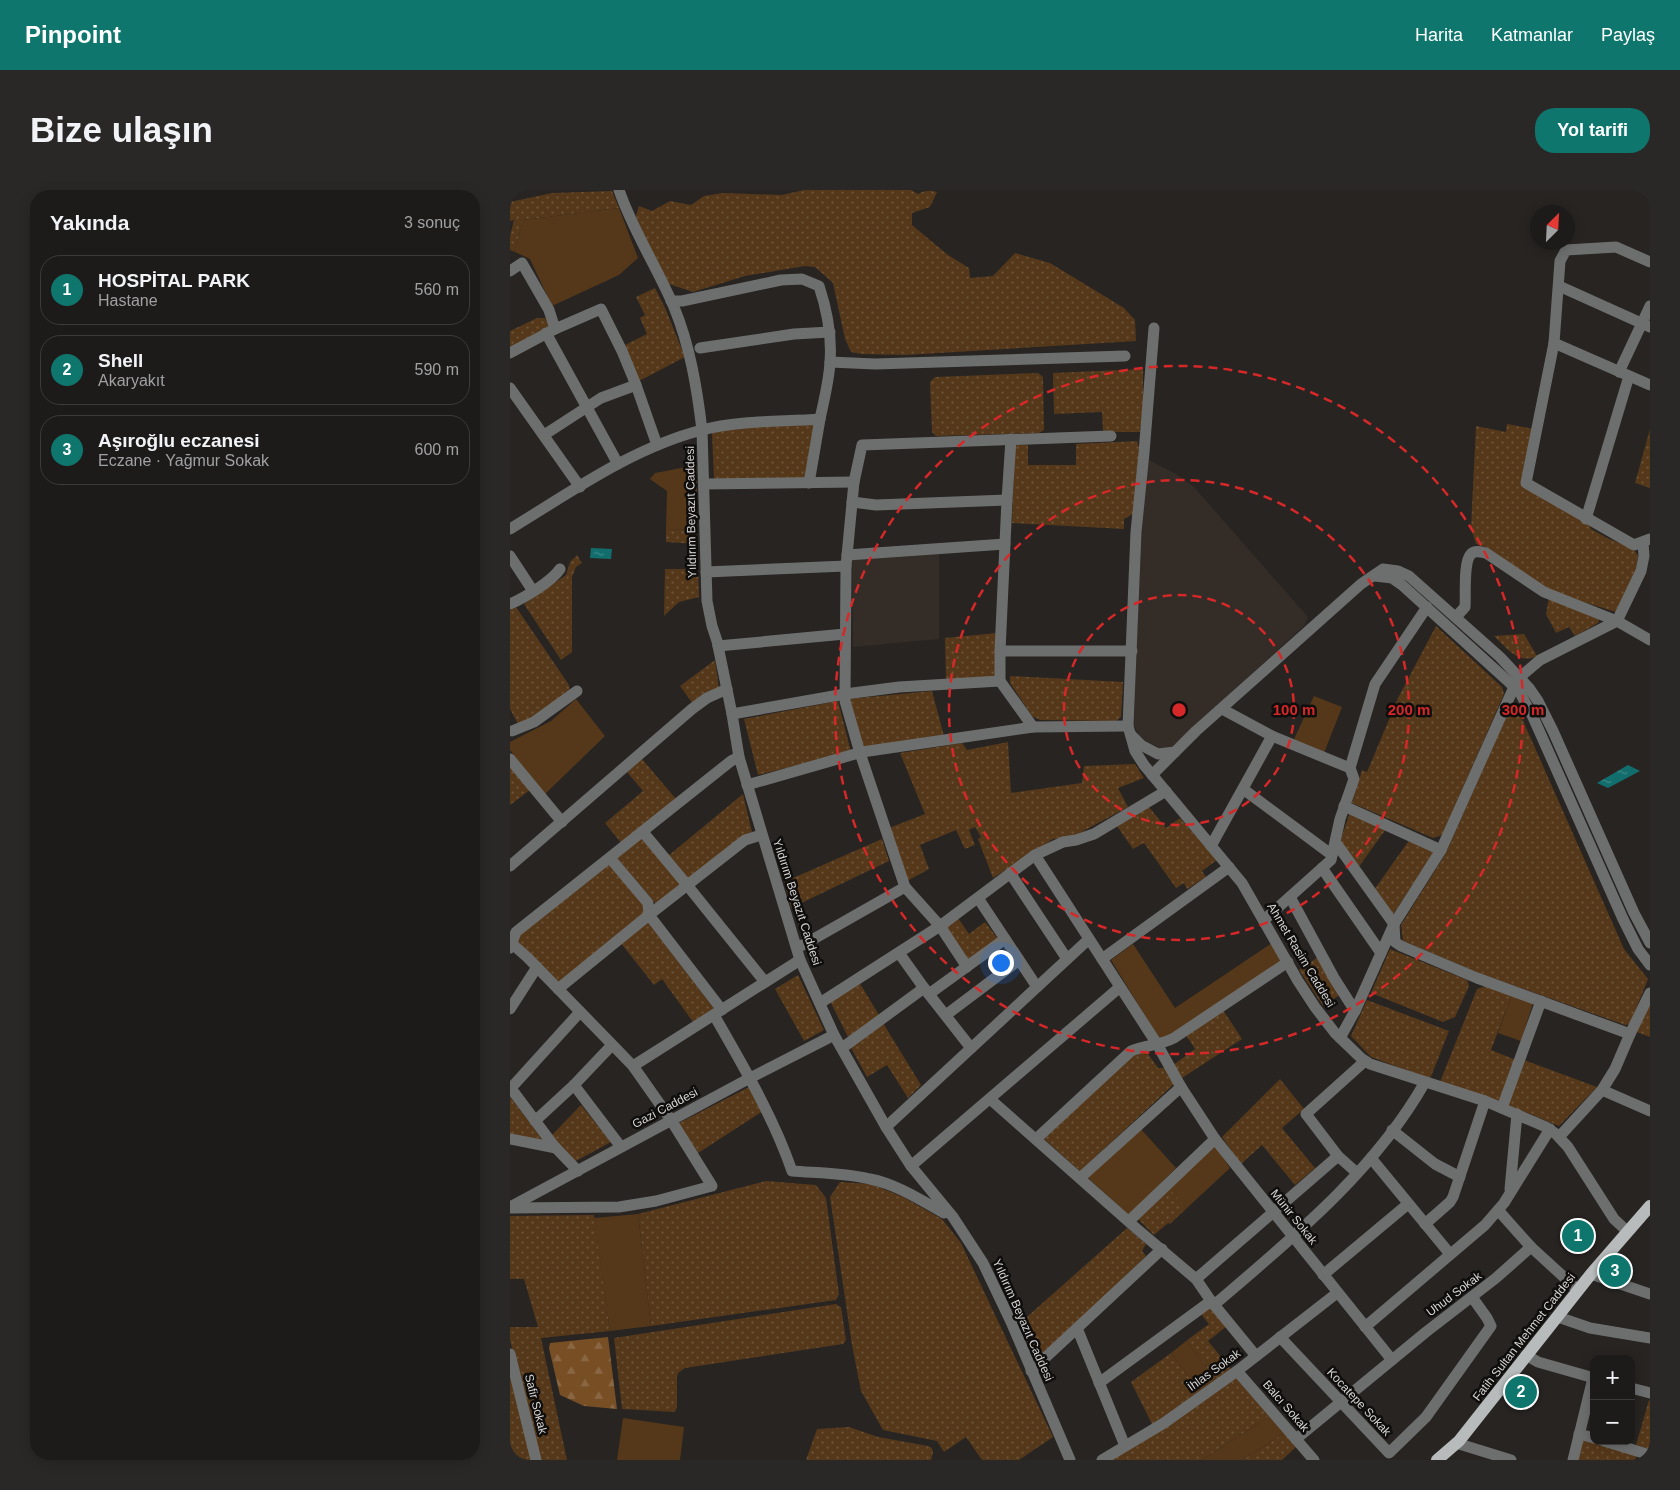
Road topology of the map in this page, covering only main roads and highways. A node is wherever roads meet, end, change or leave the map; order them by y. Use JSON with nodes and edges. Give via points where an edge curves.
{"nodes":[{"id":1,"x":1650,"y":1206,"type":"edge"},
{"id":2,"x":1437,"y":1460,"type":"edge"}],
"edges":[{"from":1,"to":2,"type":"main road","name":"Fatih Sultan Mehmet Caddesi","via":[[1591,1274],[1456,1443]]}]}
